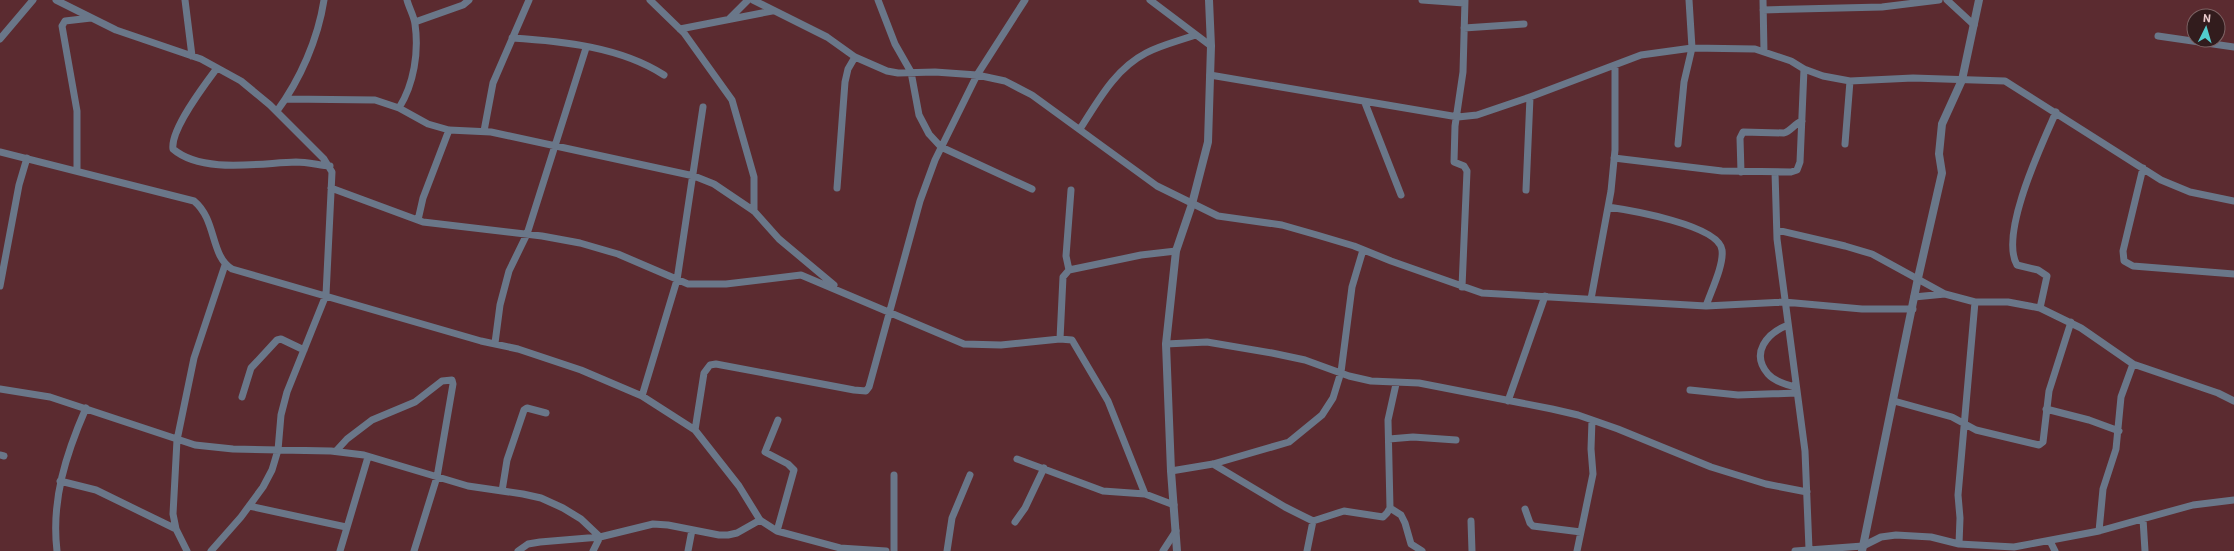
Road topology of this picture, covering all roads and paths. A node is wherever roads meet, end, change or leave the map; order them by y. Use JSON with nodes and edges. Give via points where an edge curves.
{"nodes":[{"id":1,"x":33,"y":0,"type":"edge"},
{"id":2,"x":56,"y":0,"type":"edge"},
{"id":3,"x":185,"y":0,"type":"edge"},
{"id":4,"x":324,"y":0,"type":"edge"},
{"id":5,"x":407,"y":0,"type":"edge"},
{"id":6,"x":469,"y":0,"type":"edge"},
{"id":7,"x":520,"y":0,"type":"edge"},
{"id":8,"x":650,"y":0,"type":"edge"},
{"id":9,"x":748,"y":0,"type":"edge"},
{"id":10,"x":753,"y":0,"type":"edge"},
{"id":11,"x":878,"y":0,"type":"edge"},
{"id":12,"x":1025,"y":0,"type":"edge"},
{"id":13,"x":1150,"y":0,"type":"edge"},
{"id":14,"x":1209,"y":0,"type":"edge"},
{"id":15,"x":1422,"y":0,"type":"edge"},
{"id":16,"x":1689,"y":0,"type":"edge"},
{"id":17,"x":1763,"y":0,"type":"edge"},
{"id":18,"x":1939,"y":0,"type":"edge"},
{"id":19,"x":1947,"y":0,"type":"edge"},
{"id":20,"x":1979,"y":0,"type":"edge"},
{"id":21,"x":529,"y":1,"type":"edge"},
{"id":22,"x":1464,"y":1,"type":"edge"},
{"id":23,"x":772,"y":10,"type":"junction"},
{"id":24,"x":1763,"y":10,"type":"junction"},
{"id":25,"x":91,"y":18,"type":"junction"},
{"id":26,"x":729,"y":19,"type":"junction"},
{"id":27,"x":415,"y":22,"type":"junction"},
{"id":28,"x":1524,"y":24,"type":"dead end"},
{"id":29,"x":1974,"y":25,"type":"junction"},
{"id":30,"x":1464,"y":28,"type":"junction"},
{"id":31,"x":680,"y":29,"type":"junction"},
{"id":32,"x":1195,"y":35,"type":"junction"},
{"id":33,"x":2158,"y":36,"type":"dead end"},
{"id":34,"x":512,"y":38,"type":"junction"},
{"id":35,"x":0,"y":39,"type":"edge"},
{"id":36,"x":1211,"y":46,"type":"junction"},
{"id":37,"x":2234,"y":47,"type":"edge"},
{"id":38,"x":586,"y":48,"type":"junction"},
{"id":39,"x":1692,"y":48,"type":"junction"},
{"id":40,"x":1764,"y":52,"type":"junction"},
{"id":41,"x":192,"y":56,"type":"junction"},
{"id":42,"x":855,"y":57,"type":"junction"},
{"id":43,"x":1615,"y":66,"type":"junction"},
{"id":44,"x":217,"y":68,"type":"junction"},
{"id":45,"x":1804,"y":69,"type":"junction"},
{"id":46,"x":911,"y":72,"type":"junction"},
{"id":47,"x":664,"y":75,"type":"dead end"},
{"id":48,"x":977,"y":75,"type":"junction"},
{"id":49,"x":1210,"y":75,"type":"junction"},
{"id":50,"x":1962,"y":80,"type":"junction"},
{"id":51,"x":1850,"y":81,"type":"junction"},
{"id":52,"x":1530,"y":97,"type":"junction"},
{"id":53,"x":286,"y":99,"type":"junction"},
{"id":54,"x":1365,"y":103,"type":"junction"},
{"id":55,"x":703,"y":106,"type":"dead end"},
{"id":56,"x":399,"y":108,"type":"junction"},
{"id":57,"x":277,"y":111,"type":"junction"},
{"id":58,"x":2056,"y":112,"type":"junction"},
{"id":59,"x":1458,"y":117,"type":"junction"},
{"id":60,"x":1802,"y":121,"type":"junction"},
{"id":61,"x":1080,"y":129,"type":"junction"},
{"id":62,"x":449,"y":130,"type":"junction"},
{"id":63,"x":484,"y":131,"type":"junction"},
{"id":64,"x":1678,"y":144,"type":"dead end"},
{"id":65,"x":1845,"y":144,"type":"dead end"},
{"id":66,"x":556,"y":145,"type":"junction"},
{"id":67,"x":941,"y":147,"type":"junction"},
{"id":68,"x":0,"y":152,"type":"edge"},
{"id":69,"x":27,"y":158,"type":"junction"},
{"id":70,"x":1614,"y":158,"type":"junction"},
{"id":71,"x":330,"y":166,"type":"junction"},
{"id":72,"x":2143,"y":168,"type":"junction"},
{"id":73,"x":77,"y":171,"type":"junction"},
{"id":74,"x":1741,"y":172,"type":"junction"},
{"id":75,"x":1775,"y":172,"type":"junction"},
{"id":76,"x":694,"y":176,"type":"junction"},
{"id":77,"x":331,"y":188,"type":"junction"},
{"id":78,"x":837,"y":188,"type":"dead end"},
{"id":79,"x":1032,"y":189,"type":"dead end"},
{"id":80,"x":1071,"y":190,"type":"dead end"},
{"id":81,"x":1526,"y":190,"type":"dead end"},
{"id":82,"x":1401,"y":195,"type":"dead end"},
{"id":83,"x":2234,"y":201,"type":"edge"},
{"id":84,"x":1192,"y":204,"type":"junction"},
{"id":85,"x":1608,"y":208,"type":"junction"},
{"id":86,"x":754,"y":211,"type":"junction"},
{"id":87,"x":418,"y":220,"type":"junction"},
{"id":88,"x":1777,"y":230,"type":"junction"},
{"id":89,"x":526,"y":234,"type":"junction"},
{"id":90,"x":1363,"y":250,"type":"junction"},
{"id":91,"x":1176,"y":251,"type":"junction"},
{"id":92,"x":225,"y":265,"type":"junction"},
{"id":93,"x":1069,"y":270,"type":"junction"},
{"id":94,"x":2234,"y":274,"type":"edge"},
{"id":95,"x":1918,"y":278,"type":"junction"},
{"id":96,"x":677,"y":280,"type":"junction"},
{"id":97,"x":0,"y":286,"type":"edge"},
{"id":98,"x":1462,"y":287,"type":"junction"},
{"id":99,"x":839,"y":289,"type":"junction"},
{"id":100,"x":1945,"y":294,"type":"junction"},
{"id":101,"x":326,"y":295,"type":"junction"},
{"id":102,"x":1545,"y":296,"type":"junction"},
{"id":103,"x":1914,"y":297,"type":"junction"},
{"id":104,"x":1591,"y":299,"type":"junction"},
{"id":105,"x":1784,"y":302,"type":"junction"},
{"id":106,"x":1975,"y":302,"type":"junction"},
{"id":107,"x":1706,"y":306,"type":"junction"},
{"id":108,"x":2040,"y":308,"type":"junction"},
{"id":109,"x":1913,"y":309,"type":"junction"},
{"id":110,"x":889,"y":312,"type":"junction"},
{"id":111,"x":2071,"y":322,"type":"junction"},
{"id":112,"x":1788,"y":325,"type":"junction"},
{"id":113,"x":1060,"y":339,"type":"junction"},
{"id":114,"x":495,"y":343,"type":"junction"},
{"id":115,"x":1166,"y":344,"type":"junction"},
{"id":116,"x":304,"y":350,"type":"junction"},
{"id":117,"x":2133,"y":364,"type":"junction"},
{"id":118,"x":1341,"y":372,"type":"junction"},
{"id":119,"x":1396,"y":384,"type":"junction"},
{"id":120,"x":0,"y":389,"type":"edge"},
{"id":121,"x":1690,"y":390,"type":"dead end"},
{"id":122,"x":1796,"y":390,"type":"junction"},
{"id":123,"x":642,"y":396,"type":"junction"},
{"id":124,"x":242,"y":397,"type":"dead end"},
{"id":125,"x":1508,"y":401,"type":"junction"},
{"id":126,"x":1894,"y":401,"type":"junction"},
{"id":127,"x":2234,"y":401,"type":"edge"},
{"id":128,"x":86,"y":408,"type":"junction"},
{"id":129,"x":2046,"y":409,"type":"junction"},
{"id":130,"x":546,"y":413,"type":"dead end"},
{"id":131,"x":778,"y":420,"type":"dead end"},
{"id":132,"x":1592,"y":420,"type":"junction"},
{"id":133,"x":1964,"y":422,"type":"junction"},
{"id":134,"x":695,"y":430,"type":"junction"},
{"id":135,"x":2119,"y":431,"type":"junction"},
{"id":136,"x":1389,"y":439,"type":"junction"},
{"id":137,"x":177,"y":440,"type":"junction"},
{"id":138,"x":1456,"y":440,"type":"dead end"},
{"id":139,"x":278,"y":450,"type":"junction"},
{"id":140,"x":336,"y":452,"type":"junction"},
{"id":141,"x":368,"y":457,"type":"junction"},
{"id":142,"x":1017,"y":459,"type":"dead end"},
{"id":143,"x":1213,"y":464,"type":"junction"},
{"id":144,"x":1044,"y":468,"type":"junction"},
{"id":145,"x":1171,"y":471,"type":"junction"},
{"id":146,"x":894,"y":475,"type":"dead end"},
{"id":147,"x":970,"y":475,"type":"dead end"},
{"id":148,"x":437,"y":477,"type":"junction"},
{"id":149,"x":60,"y":481,"type":"junction"},
{"id":150,"x":502,"y":491,"type":"junction"},
{"id":151,"x":1807,"y":492,"type":"junction"},
{"id":152,"x":1145,"y":494,"type":"junction"},
{"id":153,"x":2234,"y":500,"type":"edge"},
{"id":154,"x":1174,"y":505,"type":"junction"},
{"id":155,"x":249,"y":506,"type":"junction"},
{"id":156,"x":1390,"y":508,"type":"junction"},
{"id":157,"x":1525,"y":509,"type":"dead end"},
{"id":158,"x":2143,"y":519,"type":"junction"},
{"id":159,"x":760,"y":520,"type":"junction"},
{"id":160,"x":1313,"y":521,"type":"junction"},
{"id":161,"x":1471,"y":521,"type":"dead end"},
{"id":162,"x":1015,"y":522,"type":"dead end"},
{"id":163,"x":346,"y":527,"type":"junction"},
{"id":164,"x":176,"y":529,"type":"junction"},
{"id":165,"x":692,"y":530,"type":"junction"},
{"id":166,"x":2099,"y":530,"type":"junction"},
{"id":167,"x":777,"y":531,"type":"junction"},
{"id":168,"x":1176,"y":531,"type":"junction"},
{"id":169,"x":1581,"y":532,"type":"junction"},
{"id":170,"x":600,"y":537,"type":"junction"},
{"id":171,"x":2050,"y":542,"type":"junction"},
{"id":172,"x":1959,"y":544,"type":"junction"},
{"id":173,"x":1863,"y":548,"type":"edge"},
{"id":174,"x":1809,"y":549,"type":"junction"},
{"id":175,"x":839,"y":550,"type":"edge"},
{"id":176,"x":57,"y":551,"type":"edge"},
{"id":177,"x":187,"y":551,"type":"edge"},
{"id":178,"x":211,"y":551,"type":"edge"},
{"id":179,"x":340,"y":551,"type":"edge"},
{"id":180,"x":414,"y":551,"type":"edge"},
{"id":181,"x":518,"y":551,"type":"edge"},
{"id":182,"x":593,"y":551,"type":"edge"},
{"id":183,"x":688,"y":551,"type":"edge"},
{"id":184,"x":886,"y":551,"type":"edge"},
{"id":185,"x":894,"y":551,"type":"edge"},
{"id":186,"x":947,"y":551,"type":"edge"},
{"id":187,"x":1163,"y":551,"type":"edge"},
{"id":188,"x":1177,"y":551,"type":"edge"},
{"id":189,"x":1307,"y":551,"type":"edge"},
{"id":190,"x":1422,"y":551,"type":"edge"},
{"id":191,"x":1472,"y":551,"type":"edge"},
{"id":192,"x":1577,"y":551,"type":"edge"},
{"id":193,"x":1796,"y":551,"type":"edge"},
{"id":194,"x":2054,"y":551,"type":"edge"},
{"id":195,"x":2145,"y":551,"type":"edge"}],
"edges":[{"from":1,"to":35,"type":"street"},
{"from":2,"to":25,"type":"street"},
{"from":3,"to":41,"type":"street"},
{"from":4,"to":53,"type":"street","via":[[320,21]]},
{"from":5,"to":27,"type":"street"},
{"from":6,"to":27,"type":"street","via":[[463,5]]},
{"from":7,"to":21,"type":"street"},
{"from":8,"to":31,"type":"street"},
{"from":9,"to":26,"type":"street"},
{"from":10,"to":23,"type":"street"},
{"from":11,"to":46,"type":"street","via":[[894,44]]},
{"from":12,"to":48,"type":"street"},
{"from":13,"to":32,"type":"street"},
{"from":14,"to":36,"type":"street"},
{"from":15,"to":22,"type":"street"},
{"from":16,"to":39,"type":"street"},
{"from":17,"to":24,"type":"street"},
{"from":18,"to":24,"type":"street","via":[[1882,6]]},
{"from":19,"to":29,"type":"street"},
{"from":20,"to":29,"type":"street"},
{"from":21,"to":34,"type":"street"},
{"from":22,"to":30,"type":"street"},
{"from":23,"to":26,"type":"street"},
{"from":23,"to":42,"type":"street","via":[[827,37]]},
{"from":24,"to":40,"type":"street"},
{"from":25,"to":41,"type":"street","via":[[116,30]]},
{"from":25,"to":73,"type":"street","via":[[65,21],[62,26],[78,110]]},
{"from":26,"to":31,"type":"street"},
{"from":27,"to":56,"type":"street","via":[[414,66],[408,94]]},
{"from":28,"to":30,"type":"street"},
{"from":29,"to":50,"type":"street"},
{"from":30,"to":59,"type":"street"},
{"from":31,"to":86,"type":"street","via":[[732,100],[754,177]]},
{"from":32,"to":36,"type":"street"},
{"from":32,"to":61,"type":"street","via":[[1147,52],[1130,63],[1110,84]]},
{"from":33,"to":37,"type":"street"},
{"from":34,"to":38,"type":"street"},
{"from":34,"to":63,"type":"street","via":[[490,92]]},
{"from":36,"to":49,"type":"street"},
{"from":38,"to":47,"type":"street","via":[[628,57]]},
{"from":38,"to":66,"type":"street"},
{"from":39,"to":40,"type":"street"},
{"from":39,"to":43,"type":"street","via":[[1641,55]]},
{"from":39,"to":64,"type":"street","via":[[1684,82]]},
{"from":40,"to":45,"type":"street","via":[[1791,61]]},
{"from":41,"to":44,"type":"street"},
{"from":42,"to":46,"type":"street","via":[[887,71]]},
{"from":42,"to":78,"type":"street","via":[[848,69],[845,82]]},
{"from":43,"to":52,"type":"street"},
{"from":43,"to":70,"type":"street"},
{"from":44,"to":57,"type":"street","via":[[241,81]]},
{"from":44,"to":71,"type":"street","via":[[195,98],[172,145],[173,149],[195,161],[220,164],[296,162]]},
{"from":45,"to":51,"type":"street"},
{"from":45,"to":60,"type":"street"},
{"from":46,"to":48,"type":"street"},
{"from":46,"to":67,"type":"street","via":[[920,115],[929,134]]},
{"from":48,"to":61,"type":"street","via":[[1005,81],[1032,95]]},
{"from":48,"to":67,"type":"street"},
{"from":49,"to":54,"type":"street"},
{"from":49,"to":84,"type":"street","via":[[1208,142]]},
{"from":50,"to":51,"type":"street","via":[[1913,78]]},
{"from":50,"to":58,"type":"street","via":[[2005,81]]},
{"from":50,"to":95,"type":"street","via":[[1942,124],[1939,154],[1942,173]]},
{"from":51,"to":65,"type":"street"},
{"from":52,"to":59,"type":"street","via":[[1477,115]]},
{"from":52,"to":81,"type":"street"},
{"from":53,"to":56,"type":"street","via":[[375,100]]},
{"from":53,"to":57,"type":"street"},
{"from":54,"to":59,"type":"street"},
{"from":54,"to":82,"type":"street"},
{"from":55,"to":76,"type":"street"},
{"from":56,"to":62,"type":"street","via":[[428,124]]},
{"from":57,"to":71,"type":"street"},
{"from":58,"to":72,"type":"street"},
{"from":58,"to":108,"type":"street","via":[[2033,164],[2016,215],[2013,249],[2017,265],[2038,270],[2047,276]]},
{"from":59,"to":98,"type":"street","via":[[1455,126],[1454,162],[1464,166],[1467,171]]},
{"from":60,"to":74,"type":"street","via":[[1784,133],[1743,132],[1740,138]]},
{"from":60,"to":75,"type":"street","via":[[1800,162],[1797,170]]},
{"from":61,"to":84,"type":"street","via":[[1157,186]]},
{"from":62,"to":63,"type":"street"},
{"from":62,"to":87,"type":"street","via":[[422,198]]},
{"from":63,"to":66,"type":"street"},
{"from":66,"to":76,"type":"street"},
{"from":66,"to":89,"type":"street"},
{"from":67,"to":79,"type":"street"},
{"from":67,"to":110,"type":"street","via":[[920,201]]},
{"from":68,"to":69,"type":"street"},
{"from":69,"to":73,"type":"street"},
{"from":69,"to":97,"type":"street","via":[[19,185]]},
{"from":70,"to":74,"type":"street"},
{"from":70,"to":85,"type":"street"},
{"from":71,"to":77,"type":"street"},
{"from":72,"to":83,"type":"street","via":[[2161,180],[2190,192]]},
{"from":72,"to":94,"type":"street","via":[[2123,251],[2124,261],[2133,266]]},
{"from":73,"to":92,"type":"street","via":[[194,201],[202,208],[208,219]]},
{"from":74,"to":75,"type":"street"},
{"from":75,"to":88,"type":"street"},
{"from":76,"to":86,"type":"street","via":[[714,184]]},
{"from":76,"to":96,"type":"street"},
{"from":77,"to":87,"type":"street"},
{"from":77,"to":101,"type":"street"},
{"from":80,"to":93,"type":"street","via":[[1066,256]]},
{"from":84,"to":90,"type":"street","via":[[1218,216],[1282,225]]},
{"from":84,"to":91,"type":"street"},
{"from":85,"to":104,"type":"street"},
{"from":85,"to":107,"type":"street","via":[[1666,218],[1690,226],[1710,236],[1719,244],[1722,248],[1722,258]]},
{"from":86,"to":99,"type":"street","via":[[779,239]]},
{"from":87,"to":89,"type":"street"},
{"from":88,"to":95,"type":"street","via":[[1872,254]]},
{"from":88,"to":105,"type":"street"},
{"from":89,"to":96,"type":"street","via":[[580,243],[618,254]]},
{"from":89,"to":114,"type":"street","via":[[509,271],[500,305]]},
{"from":90,"to":98,"type":"street"},
{"from":90,"to":118,"type":"street","via":[[1352,287]]},
{"from":91,"to":93,"type":"street","via":[[1141,255]]},
{"from":91,"to":115,"type":"street"},
{"from":92,"to":101,"type":"street","via":[[247,274]]},
{"from":92,"to":137,"type":"street","via":[[194,358]]},
{"from":93,"to":113,"type":"street","via":[[1063,277]]},
{"from":95,"to":100,"type":"street"},
{"from":95,"to":103,"type":"street"},
{"from":96,"to":99,"type":"street","via":[[704,285],[801,275]]},
{"from":96,"to":123,"type":"street"},
{"from":98,"to":102,"type":"street","via":[[1482,293]]},
{"from":99,"to":110,"type":"street"},
{"from":100,"to":103,"type":"street"},
{"from":100,"to":106,"type":"street"},
{"from":101,"to":114,"type":"street","via":[[481,342]]},
{"from":101,"to":116,"type":"street"},
{"from":102,"to":104,"type":"street"},
{"from":102,"to":125,"type":"street"},
{"from":103,"to":109,"type":"street"},
{"from":104,"to":107,"type":"street"},
{"from":105,"to":107,"type":"street"},
{"from":105,"to":109,"type":"street","via":[[1862,309]]},
{"from":105,"to":112,"type":"street"},
{"from":106,"to":108,"type":"street","via":[[2008,302]]},
{"from":106,"to":133,"type":"street"},
{"from":108,"to":111,"type":"street"},
{"from":109,"to":126,"type":"street"},
{"from":110,"to":113,"type":"street","via":[[964,344],[1001,345]]},
{"from":110,"to":134,"type":"street","via":[[871,381],[866,391],[710,365],[704,373]]},
{"from":111,"to":117,"type":"street"},
{"from":111,"to":129,"type":"street","via":[[2049,391]]},
{"from":112,"to":122,"type":"street"},
{"from":112,"to":122,"type":"street","via":[[1775,330],[1766,338],[1761,347],[1760,357],[1768,375]]},
{"from":113,"to":152,"type":"street","via":[[1072,340],[1108,401]]},
{"from":114,"to":123,"type":"street","via":[[581,370]]},
{"from":115,"to":118,"type":"street","via":[[1207,342],[1305,360]]},
{"from":115,"to":145,"type":"street"},
{"from":116,"to":124,"type":"street","via":[[281,339],[278,340],[250,368]]},
{"from":116,"to":139,"type":"street","via":[[280,415]]},
{"from":117,"to":127,"type":"street","via":[[2218,393]]},
{"from":117,"to":135,"type":"street","via":[[2121,397]]},
{"from":118,"to":119,"type":"street","via":[[1371,381]]},
{"from":118,"to":143,"type":"street","via":[[1333,398],[1322,415],[1289,442]]},
{"from":119,"to":125,"type":"street","via":[[1419,384]]},
{"from":119,"to":136,"type":"street","via":[[1388,420]]},
{"from":120,"to":128,"type":"street","via":[[50,397]]},
{"from":121,"to":122,"type":"street","via":[[1738,395]]},
{"from":122,"to":151,"type":"street"},
{"from":123,"to":134,"type":"street"},
{"from":125,"to":132,"type":"street"},
{"from":126,"to":133,"type":"street"},
{"from":126,"to":173,"type":"street"},
{"from":128,"to":137,"type":"street"},
{"from":128,"to":149,"type":"street"},
{"from":129,"to":133,"type":"street","via":[[2043,442],[2039,445],[1976,430]]},
{"from":129,"to":135,"type":"street"},
{"from":130,"to":150,"type":"street","via":[[527,408],[521,416],[507,460]]},
{"from":131,"to":167,"type":"street","via":[[765,452],[794,470]]},
{"from":132,"to":151,"type":"street","via":[[1711,466],[1766,484]]},
{"from":132,"to":169,"type":"street","via":[[1593,474]]},
{"from":133,"to":172,"type":"street","via":[[1958,495]]},
{"from":134,"to":159,"type":"street","via":[[739,486]]},
{"from":135,"to":166,"type":"street","via":[[2103,489]]},
{"from":136,"to":138,"type":"street","via":[[1413,437]]},
{"from":136,"to":156,"type":"street"},
{"from":137,"to":139,"type":"street","via":[[213,448]]},
{"from":137,"to":164,"type":"street","via":[[174,487]]},
{"from":139,"to":140,"type":"street"},
{"from":139,"to":155,"type":"street","via":[[269,476]]},
{"from":140,"to":141,"type":"street"},
{"from":140,"to":148,"type":"street","via":[[347,439],[372,420],[415,402],[442,381],[452,380],[448,421]]},
{"from":141,"to":148,"type":"street"},
{"from":141,"to":163,"type":"street"},
{"from":142,"to":144,"type":"street"},
{"from":143,"to":145,"type":"street"},
{"from":143,"to":160,"type":"street"},
{"from":144,"to":152,"type":"street","via":[[1103,491]]},
{"from":144,"to":162,"type":"street","via":[[1025,508]]},
{"from":145,"to":154,"type":"street"},
{"from":146,"to":185,"type":"street"},
{"from":147,"to":186,"type":"street","via":[[952,518]]},
{"from":148,"to":150,"type":"street","via":[[468,486]]},
{"from":148,"to":180,"type":"street"},
{"from":149,"to":164,"type":"street","via":[[96,490]]},
{"from":149,"to":176,"type":"street","via":[[56,523]]},
{"from":150,"to":170,"type":"street","via":[[541,498],[563,508],[581,519]]},
{"from":151,"to":174,"type":"street"},
{"from":152,"to":154,"type":"street"},
{"from":153,"to":158,"type":"street","via":[[2193,505]]},
{"from":154,"to":168,"type":"street"},
{"from":155,"to":163,"type":"street"},
{"from":155,"to":178,"type":"street"},
{"from":156,"to":160,"type":"street","via":[[1383,517],[1344,511]]},
{"from":156,"to":190,"type":"street","via":[[1401,515],[1411,544]]},
{"from":157,"to":169,"type":"street","via":[[1530,523],[1534,526]]},
{"from":158,"to":166,"type":"street"},
{"from":158,"to":195,"type":"street"},
{"from":159,"to":165,"type":"street","via":[[737,533],[728,535],[719,536]]},
{"from":159,"to":167,"type":"street"},
{"from":160,"to":189,"type":"street"},
{"from":161,"to":191,"type":"street"},
{"from":163,"to":179,"type":"street"},
{"from":164,"to":177,"type":"street"},
{"from":165,"to":170,"type":"street","via":[[653,524]]},
{"from":165,"to":183,"type":"street"},
{"from":166,"to":171,"type":"street"},
{"from":167,"to":175,"type":"street"},
{"from":168,"to":187,"type":"street"},
{"from":168,"to":188,"type":"street"},
{"from":169,"to":192,"type":"street"},
{"from":170,"to":181,"type":"street","via":[[528,544]]},
{"from":170,"to":182,"type":"street"},
{"from":171,"to":172,"type":"street","via":[[2014,547]]},
{"from":171,"to":194,"type":"street"},
{"from":172,"to":173,"type":"street","via":[[1931,537],[1896,535],[1881,537]]},
{"from":173,"to":174,"type":"street"},
{"from":174,"to":193,"type":"street"},
{"from":175,"to":184,"type":"street"}]}
